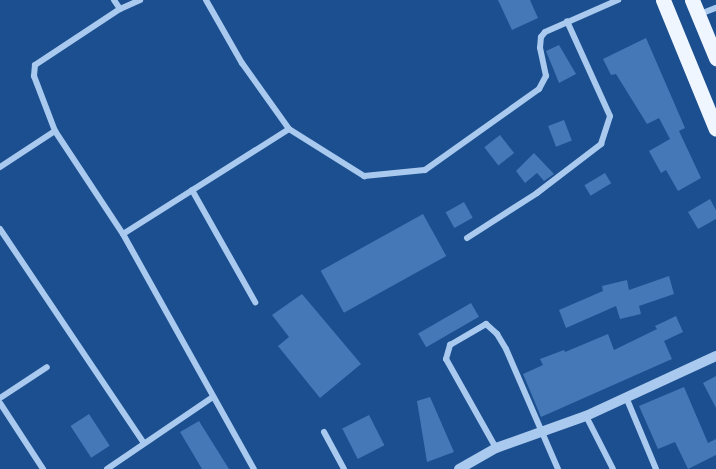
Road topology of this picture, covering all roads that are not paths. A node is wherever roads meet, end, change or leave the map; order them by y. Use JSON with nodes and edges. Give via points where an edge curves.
{"nodes":[{"id":1,"x":114,"y":0,"type":"edge"},
{"id":2,"x":140,"y":0,"type":"edge"},
{"id":3,"x":206,"y":0,"type":"edge"},
{"id":4,"x":618,"y":0,"type":"edge"},
{"id":5,"x":663,"y":0,"type":"edge"},
{"id":6,"x":695,"y":7,"type":"edge"},
{"id":7,"x":716,"y":8,"type":"edge"},
{"id":8,"x":120,"y":9,"type":"junction"},
{"id":9,"x":567,"y":21,"type":"junction"},
{"id":10,"x":716,"y":58,"type":"edge"},
{"id":11,"x":289,"y":129,"type":"junction"},
{"id":12,"x":716,"y":129,"type":"edge"},
{"id":13,"x":55,"y":130,"type":"junction"},
{"id":14,"x":0,"y":166,"type":"edge"},
{"id":15,"x":192,"y":190,"type":"junction"},
{"id":16,"x":0,"y":229,"type":"edge"},
{"id":17,"x":123,"y":234,"type":"junction"},
{"id":18,"x":467,"y":238,"type":"dead end"},
{"id":19,"x":255,"y":302,"type":"dead end"},
{"id":20,"x":716,"y":356,"type":"edge"},
{"id":21,"x":47,"y":367,"type":"dead end"},
{"id":22,"x":213,"y":397,"type":"junction"},
{"id":23,"x":626,"y":397,"type":"junction"},
{"id":24,"x":0,"y":398,"type":"edge"},
{"id":25,"x":0,"y":403,"type":"edge"},
{"id":26,"x":586,"y":416,"type":"junction"},
{"id":27,"x":542,"y":431,"type":"junction"},
{"id":28,"x":324,"y":432,"type":"dead end"},
{"id":29,"x":144,"y":444,"type":"junction"},
{"id":30,"x":496,"y":448,"type":"junction"},
{"id":31,"x":44,"y":469,"type":"edge"},
{"id":32,"x":107,"y":469,"type":"edge"},
{"id":33,"x":254,"y":469,"type":"edge"},
{"id":34,"x":344,"y":469,"type":"edge"},
{"id":35,"x":459,"y":469,"type":"edge"},
{"id":36,"x":558,"y":469,"type":"edge"},
{"id":37,"x":613,"y":469,"type":"edge"},
{"id":38,"x":656,"y":469,"type":"edge"}],
"edges":[{"from":1,"to":8,"type":"street"},
{"from":2,"to":8,"type":"street"},
{"from":3,"to":11,"type":"street","via":[[242,63]]},
{"from":4,"to":9,"type":"street"},
{"from":5,"to":12,"type":"main road"},
{"from":6,"to":7,"type":"street"},
{"from":6,"to":10,"type":"main road"},
{"from":8,"to":13,"type":"street","via":[[35,65],[34,76]]},
{"from":9,"to":11,"type":"street","via":[[541,37],[546,76],[539,89],[425,171],[364,176]]},
{"from":9,"to":18,"type":"street","via":[[610,116],[601,144],[537,193]]},
{"from":11,"to":15,"type":"street"},
{"from":13,"to":14,"type":"street"},
{"from":13,"to":17,"type":"street"},
{"from":15,"to":17,"type":"street"},
{"from":15,"to":19,"type":"street"},
{"from":16,"to":29,"type":"street"},
{"from":17,"to":22,"type":"street"},
{"from":20,"to":23,"type":"street"},
{"from":21,"to":24,"type":"street"},
{"from":22,"to":29,"type":"street"},
{"from":22,"to":33,"type":"street"},
{"from":23,"to":26,"type":"street"},
{"from":23,"to":38,"type":"street"},
{"from":25,"to":31,"type":"street"},
{"from":26,"to":27,"type":"street"},
{"from":26,"to":37,"type":"street"},
{"from":27,"to":30,"type":"street"},
{"from":27,"to":30,"type":"street","via":[[506,349],[486,324],[450,345],[446,359]]},
{"from":27,"to":36,"type":"street"},
{"from":28,"to":34,"type":"street"},
{"from":29,"to":32,"type":"street"},
{"from":30,"to":35,"type":"street"}]}
